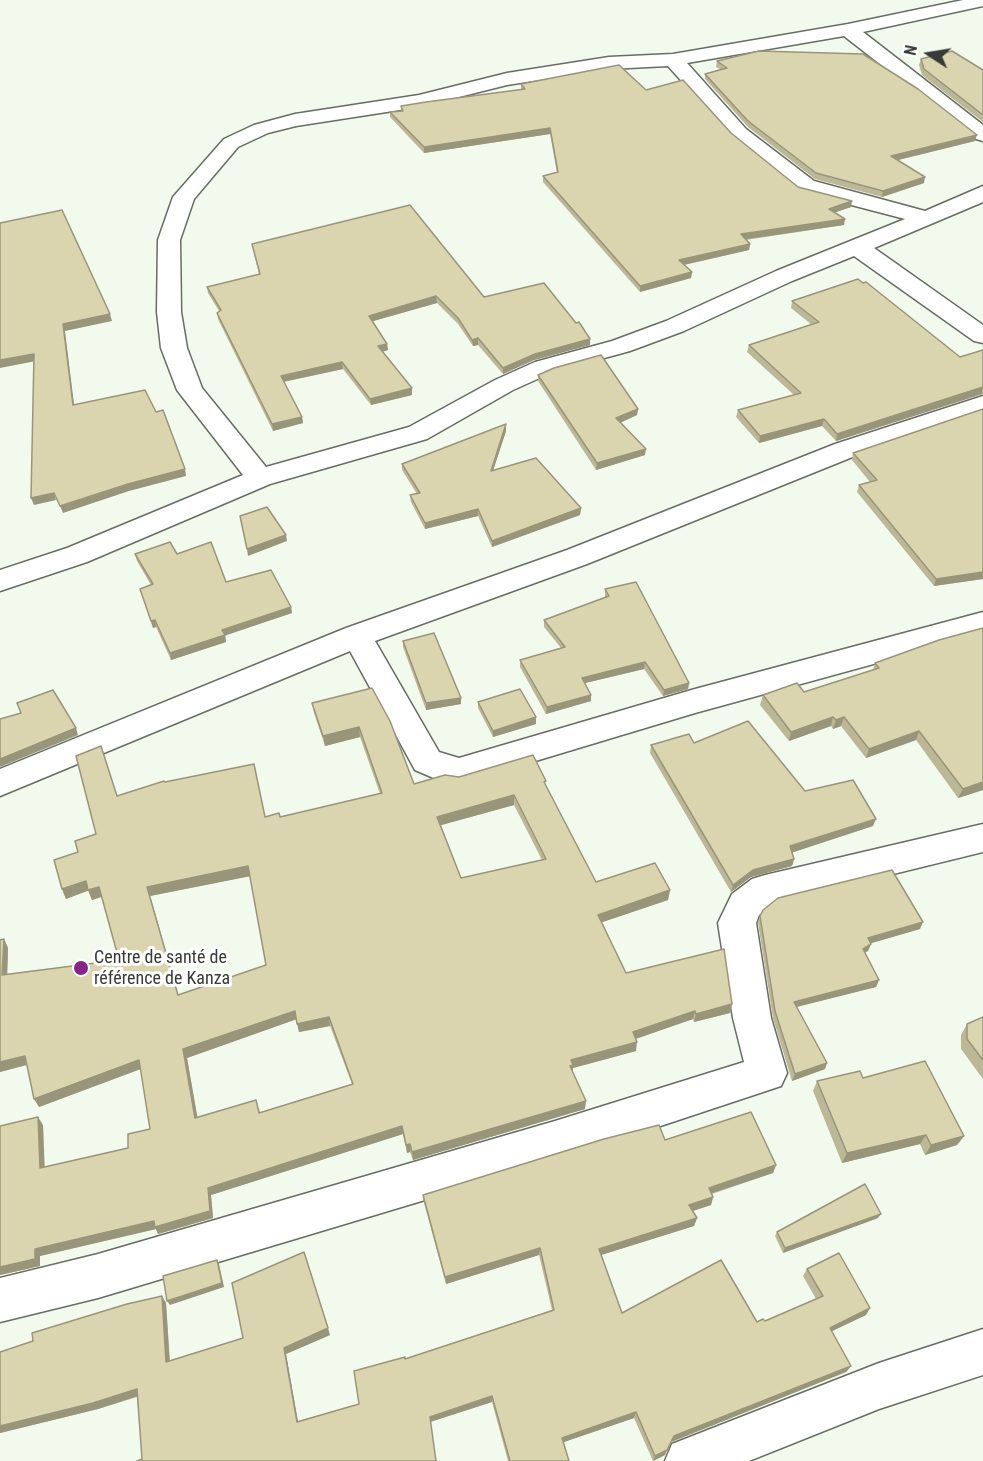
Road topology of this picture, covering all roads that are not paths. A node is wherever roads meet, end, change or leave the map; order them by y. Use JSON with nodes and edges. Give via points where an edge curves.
{"nodes":[{"id":1,"x":983,"y":2,"type":"edge"},
{"id":2,"x":848,"y":30,"type":"junction"},
{"id":3,"x":672,"y":60,"type":"junction"},
{"id":4,"x":983,"y":135,"type":"edge"},
{"id":5,"x":983,"y":193,"type":"edge"},
{"id":6,"x":925,"y":218,"type":"junction"},
{"id":7,"x":857,"y":247,"type":"junction"},
{"id":8,"x":983,"y":336,"type":"edge"},
{"id":9,"x":983,"y":404,"type":"edge"},
{"id":10,"x":260,"y":478,"type":"junction"},
{"id":11,"x":0,"y":581,"type":"edge"},
{"id":12,"x":983,"y":623,"type":"edge"},
{"id":13,"x":357,"y":636,"type":"junction"},
{"id":14,"x":0,"y":783,"type":"edge"},
{"id":15,"x":983,"y":838,"type":"edge"},
{"id":16,"x":0,"y":1300,"type":"edge"},
{"id":17,"x":983,"y":1352,"type":"edge"},
{"id":18,"x":689,"y":1461,"type":"edge"}],
"edges":[{"from":1,"to":2,"type":"street"},
{"from":2,"to":3,"type":"street"},
{"from":2,"to":4,"type":"street"},
{"from":3,"to":6,"type":"street","via":[[739,133],[806,186]]},
{"from":3,"to":10,"type":"street","via":[[609,63],[507,79],[419,101],[295,120],[261,129],[231,143],[184,197],[169,240],[169,312],[174,348],[190,390]]},
{"from":5,"to":6,"type":"street"},
{"from":6,"to":7,"type":"street"},
{"from":7,"to":8,"type":"street"},
{"from":7,"to":10,"type":"street","via":[[675,326],[544,367],[418,433]]},
{"from":9,"to":13,"type":"street","via":[[845,450],[577,557]]},
{"from":10,"to":11,"type":"street","via":[[77,555]]},
{"from":12,"to":13,"type":"street","via":[[695,701],[459,771],[427,761]]},
{"from":13,"to":14,"type":"street"},
{"from":15,"to":16,"type":"street","via":[[765,890],[745,904],[737,923],[740,947],[752,1018],[767,1073],[555,1141],[109,1272]]},
{"from":17,"to":18,"type":"street","via":[[879,1386]]}]}
